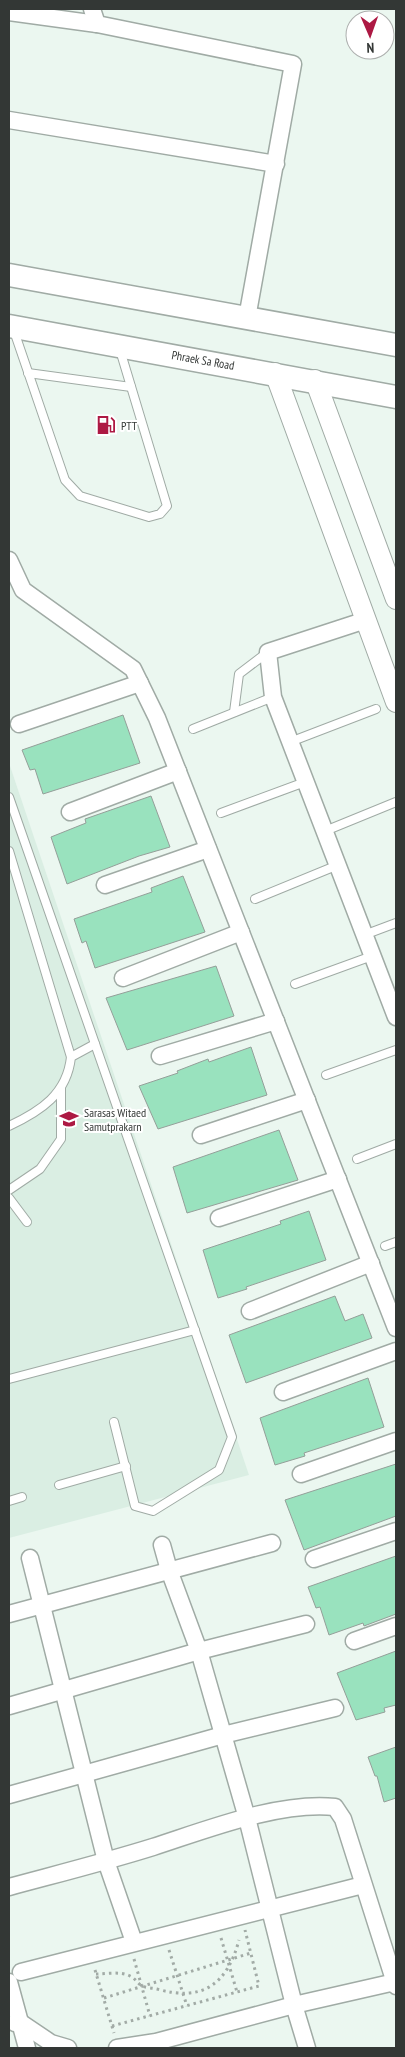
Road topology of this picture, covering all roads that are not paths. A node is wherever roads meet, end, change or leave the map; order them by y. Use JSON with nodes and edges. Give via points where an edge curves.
{"nodes":[{"id":1,"x":9,"y":12,"type":"edge"},
{"id":2,"x":94,"y":16,"type":"edge"},
{"id":3,"x":9,"y":120,"type":"edge"},
{"id":4,"x":276,"y":164,"type":"junction"},
{"id":5,"x":9,"y":275,"type":"edge"},
{"id":6,"x":247,"y":318,"type":"junction"},
{"id":7,"x":10,"y":326,"type":"edge"},
{"id":8,"x":396,"y":345,"type":"edge"},
{"id":9,"x":119,"y":346,"type":"junction"},
{"id":10,"x":28,"y":373,"type":"junction"},
{"id":11,"x":275,"y":373,"type":"junction"},
{"id":12,"x":315,"y":380,"type":"junction"},
{"id":13,"x":131,"y":386,"type":"junction"},
{"id":14,"x":396,"y":397,"type":"edge"},
{"id":15,"x":9,"y":560,"type":"edge"},
{"id":16,"x":396,"y":599,"type":"edge"},
{"id":17,"x":366,"y":620,"type":"junction"},
{"id":18,"x":268,"y":652,"type":"junction"},
{"id":19,"x":140,"y":683,"type":"junction"},
{"id":20,"x":273,"y":697,"type":"junction"},
{"id":21,"x":396,"y":702,"type":"edge"},
{"id":22,"x":376,"y":709,"type":"dead end"},
{"id":23,"x":234,"y":712,"type":"junction"},
{"id":24,"x":19,"y":724,"type":"dead end"},
{"id":25,"x":193,"y":729,"type":"dead end"},
{"id":26,"x":290,"y":742,"type":"junction"},
{"id":27,"x":178,"y":771,"type":"junction"},
{"id":28,"x":305,"y":782,"type":"junction"},
{"id":29,"x":9,"y":797,"type":"edge"},
{"id":30,"x":396,"y":802,"type":"edge"},
{"id":31,"x":70,"y":812,"type":"dead end"},
{"id":32,"x":221,"y":813,"type":"dead end"},
{"id":33,"x":324,"y":831,"type":"junction"},
{"id":34,"x":208,"y":849,"type":"junction"},
{"id":35,"x":9,"y":851,"type":"edge"},
{"id":36,"x":338,"y":865,"type":"junction"},
{"id":37,"x":105,"y":885,"type":"dead end"},
{"id":38,"x":255,"y":899,"type":"dead end"},
{"id":39,"x":396,"y":923,"type":"edge"},
{"id":40,"x":241,"y":932,"type":"junction"},
{"id":41,"x":364,"y":934,"type":"junction"},
{"id":42,"x":372,"y":956,"type":"junction"},
{"id":43,"x":123,"y":978,"type":"dead end"},
{"id":44,"x":294,"y":984,"type":"dead end"},
{"id":45,"x":396,"y":1018,"type":"edge"},
{"id":46,"x":276,"y":1021,"type":"junction"},
{"id":47,"x":95,"y":1044,"type":"junction"},
{"id":48,"x":396,"y":1050,"type":"edge"},
{"id":49,"x":71,"y":1056,"type":"junction"},
{"id":50,"x":160,"y":1056,"type":"dead end"},
{"id":51,"x":326,"y":1075,"type":"dead end"},
{"id":52,"x":61,"y":1088,"type":"junction"},
{"id":53,"x":307,"y":1100,"type":"junction"},
{"id":54,"x":9,"y":1126,"type":"edge"},
{"id":55,"x":201,"y":1135,"type":"dead end"},
{"id":56,"x":396,"y":1144,"type":"edge"},
{"id":57,"x":356,"y":1159,"type":"dead end"},
{"id":58,"x":338,"y":1179,"type":"junction"},
{"id":59,"x":9,"y":1190,"type":"edge"},
{"id":60,"x":9,"y":1198,"type":"edge"},
{"id":61,"x":219,"y":1218,"type":"dead end"},
{"id":62,"x":27,"y":1222,"type":"dead end"},
{"id":63,"x":396,"y":1242,"type":"edge"},
{"id":64,"x":385,"y":1246,"type":"dead end"},
{"id":65,"x":371,"y":1264,"type":"junction"},
{"id":66,"x":250,"y":1311,"type":"dead end"},
{"id":67,"x":396,"y":1328,"type":"edge"},
{"id":68,"x":195,"y":1330,"type":"junction"},
{"id":69,"x":396,"y":1351,"type":"edge"},
{"id":70,"x":9,"y":1379,"type":"edge"},
{"id":71,"x":283,"y":1392,"type":"dead end"},
{"id":72,"x":114,"y":1422,"type":"dead end"},
{"id":73,"x":396,"y":1441,"type":"edge"},
{"id":74,"x":126,"y":1466,"type":"junction"},
{"id":75,"x":301,"y":1474,"type":"dead end"},
{"id":76,"x":59,"y":1485,"type":"dead end"},
{"id":77,"x":22,"y":1497,"type":"dead end"},
{"id":78,"x":9,"y":1501,"type":"edge"},
{"id":79,"x":396,"y":1531,"type":"edge"},
{"id":80,"x":272,"y":1543,"type":"dead end"},
{"id":81,"x":162,"y":1545,"type":"dead end"},
{"id":82,"x":30,"y":1558,"type":"dead end"},
{"id":83,"x":314,"y":1559,"type":"dead end"},
{"id":84,"x":169,"y":1570,"type":"junction"},
{"id":85,"x":42,"y":1605,"type":"junction"},
{"id":86,"x":9,"y":1614,"type":"edge"},
{"id":87,"x":306,"y":1624,"type":"dead end"},
{"id":88,"x":396,"y":1626,"type":"edge"},
{"id":89,"x":354,"y":1642,"type":"dead end"},
{"id":90,"x":199,"y":1651,"type":"junction"},
{"id":91,"x":63,"y":1691,"type":"junction"},
{"id":92,"x":9,"y":1706,"type":"edge"},
{"id":93,"x":335,"y":1708,"type":"dead end"},
{"id":94,"x":223,"y":1735,"type":"junction"},
{"id":95,"x":84,"y":1775,"type":"junction"},
{"id":96,"x":9,"y":1795,"type":"edge"},
{"id":97,"x":247,"y":1818,"type":"junction"},
{"id":98,"x":106,"y":1861,"type":"junction"},
{"id":99,"x":363,"y":1885,"type":"junction"},
{"id":100,"x":9,"y":1887,"type":"edge"},
{"id":101,"x":270,"y":1908,"type":"junction"},
{"id":102,"x":136,"y":1952,"type":"junction"},
{"id":103,"x":15,"y":1977,"type":"edge"},
{"id":104,"x":396,"y":1984,"type":"edge"},
{"id":105,"x":294,"y":2005,"type":"junction"},
{"id":106,"x":14,"y":2023,"type":"edge"},
{"id":107,"x":157,"y":2045,"type":"edge"},
{"id":108,"x":27,"y":2048,"type":"edge"},
{"id":109,"x":68,"y":2048,"type":"edge"},
{"id":110,"x":118,"y":2048,"type":"edge"},
{"id":111,"x":307,"y":2048,"type":"edge"}],
"edges":[{"from":1,"to":2,"type":"street"},
{"from":2,"to":4,"type":"street","via":[[293,64]]},
{"from":3,"to":4,"type":"street"},
{"from":4,"to":6,"type":"street"},
{"from":5,"to":6,"type":"main road"},
{"from":6,"to":8,"type":"main road"},
{"from":7,"to":9,"type":"main road","name":"Phraek Sa Road"},
{"from":7,"to":10,"type":"lane"},
{"from":9,"to":11,"type":"main road","name":"Phraek Sa Road"},
{"from":9,"to":13,"type":"lane"},
{"from":10,"to":13,"type":"lane"},
{"from":10,"to":13,"type":"lane","via":[[65,480],[80,496],[149,517],[160,514],[167,506]]},
{"from":11,"to":12,"type":"main road","name":"Phraek Sa Road"},
{"from":11,"to":17,"type":"street"},
{"from":12,"to":14,"type":"main road","name":"Phraek Sa Road"},
{"from":12,"to":16,"type":"street"},
{"from":15,"to":19,"type":"street","via":[[23,590],[133,669]]},
{"from":17,"to":18,"type":"street"},
{"from":17,"to":21,"type":"street"},
{"from":18,"to":20,"type":"street"},
{"from":18,"to":23,"type":"lane","via":[[239,674]]},
{"from":19,"to":24,"type":"street"},
{"from":19,"to":27,"type":"street"},
{"from":20,"to":23,"type":"lane"},
{"from":20,"to":26,"type":"street"},
{"from":22,"to":26,"type":"lane"},
{"from":23,"to":25,"type":"lane"},
{"from":26,"to":28,"type":"street"},
{"from":27,"to":31,"type":"street"},
{"from":27,"to":34,"type":"street"},
{"from":28,"to":32,"type":"lane"},
{"from":28,"to":33,"type":"street"},
{"from":29,"to":47,"type":"lane"},
{"from":30,"to":33,"type":"lane"},
{"from":33,"to":36,"type":"street"},
{"from":34,"to":37,"type":"street"},
{"from":34,"to":40,"type":"street"},
{"from":35,"to":49,"type":"lane"},
{"from":36,"to":38,"type":"lane"},
{"from":36,"to":41,"type":"street"},
{"from":39,"to":41,"type":"lane"},
{"from":40,"to":43,"type":"street"},
{"from":40,"to":46,"type":"street"},
{"from":41,"to":42,"type":"street"},
{"from":42,"to":44,"type":"lane"},
{"from":42,"to":45,"type":"street"},
{"from":46,"to":50,"type":"street"},
{"from":46,"to":53,"type":"street"},
{"from":47,"to":49,"type":"lane"},
{"from":47,"to":68,"type":"lane"},
{"from":48,"to":51,"type":"lane"},
{"from":49,"to":52,"type":"lane","via":[[69,1074]]},
{"from":52,"to":54,"type":"lane","via":[[29,1117]]},
{"from":52,"to":59,"type":"lane","via":[[61,1139],[40,1169]]},
{"from":53,"to":55,"type":"street"},
{"from":53,"to":58,"type":"street"},
{"from":56,"to":57,"type":"lane"},
{"from":58,"to":61,"type":"street"},
{"from":58,"to":65,"type":"street"},
{"from":60,"to":62,"type":"lane"},
{"from":63,"to":64,"type":"lane"},
{"from":65,"to":66,"type":"street"},
{"from":65,"to":67,"type":"street"},
{"from":68,"to":70,"type":"lane"},
{"from":68,"to":74,"type":"lane","via":[[232,1437],[219,1470],[153,1511],[136,1506]]},
{"from":69,"to":71,"type":"street"},
{"from":72,"to":74,"type":"lane"},
{"from":73,"to":75,"type":"street"},
{"from":74,"to":76,"type":"lane"},
{"from":77,"to":78,"type":"lane"},
{"from":79,"to":83,"type":"street"},
{"from":80,"to":84,"type":"street"},
{"from":81,"to":84,"type":"street"},
{"from":82,"to":85,"type":"street"},
{"from":84,"to":85,"type":"street"},
{"from":84,"to":90,"type":"street"},
{"from":85,"to":86,"type":"street"},
{"from":85,"to":91,"type":"street"},
{"from":87,"to":90,"type":"street"},
{"from":88,"to":89,"type":"street"},
{"from":90,"to":91,"type":"street"},
{"from":90,"to":94,"type":"street"},
{"from":91,"to":92,"type":"street"},
{"from":91,"to":95,"type":"street"},
{"from":93,"to":94,"type":"street"},
{"from":94,"to":95,"type":"street"},
{"from":94,"to":97,"type":"street"},
{"from":95,"to":96,"type":"street"},
{"from":95,"to":98,"type":"street"},
{"from":97,"to":98,"type":"street"},
{"from":97,"to":99,"type":"street","via":[[317,1805],[335,1807],[343,1819]]},
{"from":97,"to":101,"type":"street"},
{"from":98,"to":100,"type":"street"},
{"from":98,"to":102,"type":"street"},
{"from":99,"to":101,"type":"street"},
{"from":99,"to":104,"type":"street"},
{"from":101,"to":102,"type":"street"},
{"from":101,"to":105,"type":"street"},
{"from":102,"to":103,"type":"street"},
{"from":103,"to":106,"type":"street"},
{"from":104,"to":105,"type":"street"},
{"from":105,"to":107,"type":"street"},
{"from":105,"to":111,"type":"street"},
{"from":106,"to":108,"type":"street"},
{"from":106,"to":109,"type":"street","via":[[51,2043]]},
{"from":107,"to":110,"type":"street"}]}
